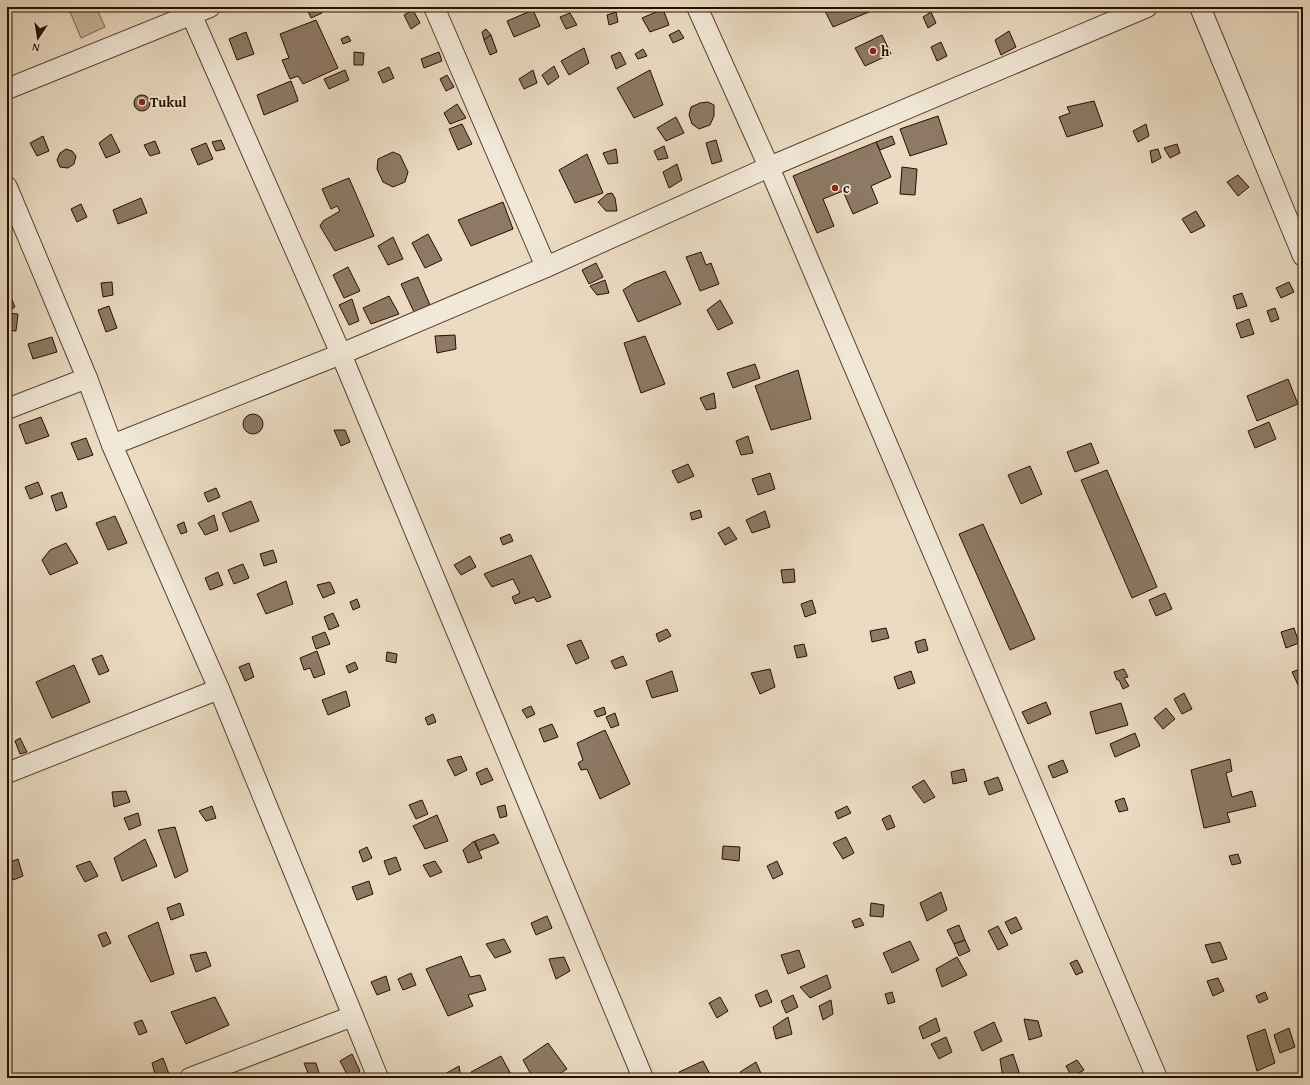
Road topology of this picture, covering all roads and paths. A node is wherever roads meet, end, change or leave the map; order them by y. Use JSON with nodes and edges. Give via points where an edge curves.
{"nodes":[{"id":1,"x":210,"y":7,"type":"edge"},
{"id":2,"x":434,"y":7,"type":"edge"},
{"id":3,"x":697,"y":7,"type":"edge"},
{"id":4,"x":1147,"y":7,"type":"edge"},
{"id":5,"x":1200,"y":7,"type":"edge"},
{"id":6,"x":190,"y":11,"type":"edge"},
{"id":7,"x":7,"y":89,"type":"edge"},
{"id":8,"x":769,"y":167,"type":"junction"},
{"id":9,"x":7,"y":187,"type":"edge"},
{"id":10,"x":1303,"y":256,"type":"edge"},
{"id":11,"x":546,"y":267,"type":"junction"},
{"id":12,"x":341,"y":354,"type":"junction"},
{"id":13,"x":87,"y":378,"type":"junction"},
{"id":14,"x":7,"y":409,"type":"edge"},
{"id":15,"x":112,"y":445,"type":"junction"},
{"id":16,"x":219,"y":689,"type":"junction"},
{"id":17,"x":7,"y":773,"type":"edge"},
{"id":18,"x":354,"y":1016,"type":"junction"},
{"id":19,"x":190,"y":1078,"type":"edge"},
{"id":20,"x":378,"y":1078,"type":"edge"},
{"id":21,"x":642,"y":1078,"type":"edge"},
{"id":22,"x":1157,"y":1078,"type":"edge"}],
"edges":[{"from":1,"to":6,"type":"street"},
{"from":2,"to":11,"type":"street"},
{"from":3,"to":8,"type":"street"},
{"from":4,"to":8,"type":"street"},
{"from":5,"to":10,"type":"street"},
{"from":6,"to":7,"type":"street"},
{"from":6,"to":12,"type":"street"},
{"from":8,"to":11,"type":"street"},
{"from":8,"to":22,"type":"street"},
{"from":9,"to":13,"type":"street"},
{"from":11,"to":12,"type":"street"},
{"from":12,"to":15,"type":"street"},
{"from":12,"to":21,"type":"street"},
{"from":13,"to":14,"type":"street"},
{"from":13,"to":15,"type":"street"},
{"from":15,"to":16,"type":"street"},
{"from":16,"to":17,"type":"street"},
{"from":16,"to":18,"type":"street"},
{"from":18,"to":19,"type":"street"},
{"from":18,"to":20,"type":"street"}]}
